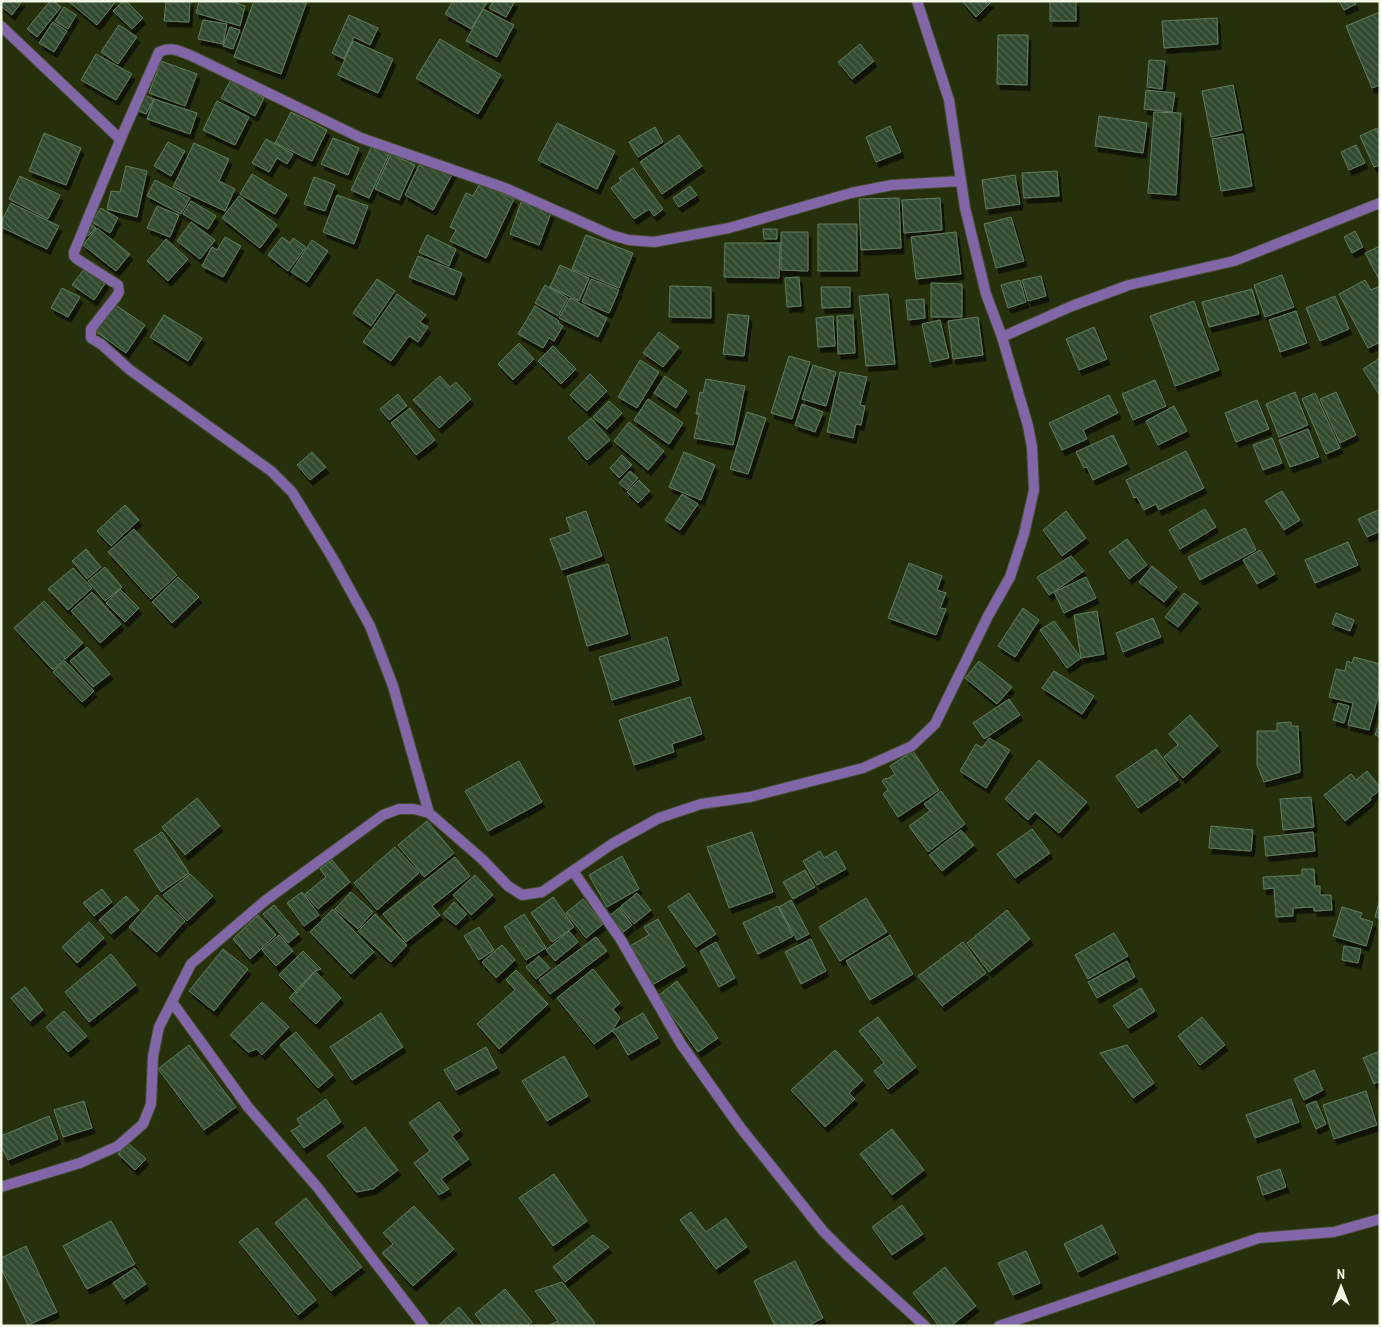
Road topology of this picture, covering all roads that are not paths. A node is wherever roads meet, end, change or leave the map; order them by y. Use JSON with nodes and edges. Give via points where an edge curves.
{"nodes":[{"id":1,"x":917,"y":1,"type":"edge"},
{"id":2,"x":1,"y":26,"type":"edge"},
{"id":3,"x":120,"y":140,"type":"junction"},
{"id":4,"x":961,"y":181,"type":"junction"},
{"id":5,"x":1380,"y":203,"type":"edge"},
{"id":6,"x":1002,"y":337,"type":"junction"},
{"id":7,"x":429,"y":813,"type":"junction"},
{"id":8,"x":573,"y":871,"type":"junction"},
{"id":9,"x":172,"y":1002,"type":"junction"},
{"id":10,"x":1,"y":1187,"type":"edge"},
{"id":11,"x":1380,"y":1219,"type":"edge"},
{"id":12,"x":424,"y":1326,"type":"edge"},
{"id":13,"x":925,"y":1326,"type":"edge"},
{"id":14,"x":998,"y":1326,"type":"edge"}],
"edges":[{"from":1,"to":4,"type":"street","via":[[949,100]]},
{"from":2,"to":3,"type":"street"},
{"from":3,"to":4,"type":"street","via":[[155,58],[159,52],[171,48],[361,138],[505,188],[628,240],[654,242],[729,228],[892,185]]},
{"from":3,"to":7,"type":"street","via":[[74,252],[77,259],[118,285],[116,297],[91,329],[91,338],[130,370],[271,471],[292,492],[370,626],[393,686]]},
{"from":4,"to":6,"type":"street","via":[[986,294]]},
{"from":5,"to":6,"type":"street","via":[[1234,261],[1129,285]]},
{"from":6,"to":8,"type":"street","via":[[1028,426],[1034,490],[1010,577],[935,724],[912,746],[863,768],[750,797],[702,804],[659,818],[612,844]]},
{"from":7,"to":8,"type":"street","via":[[508,886],[522,894],[542,892]]},
{"from":7,"to":9,"type":"street","via":[[400,809],[383,815],[266,900],[191,964]]},
{"from":8,"to":13,"type":"street","via":[[621,940],[681,1044],[740,1127],[823,1231]]},
{"from":9,"to":10,"type":"street","via":[[159,1027],[153,1056],[151,1104],[143,1124],[118,1146],[80,1163]]},
{"from":9,"to":12,"type":"street","via":[[248,1107],[318,1188]]},
{"from":11,"to":14,"type":"street","via":[[1334,1232],[1259,1238]]}]}
